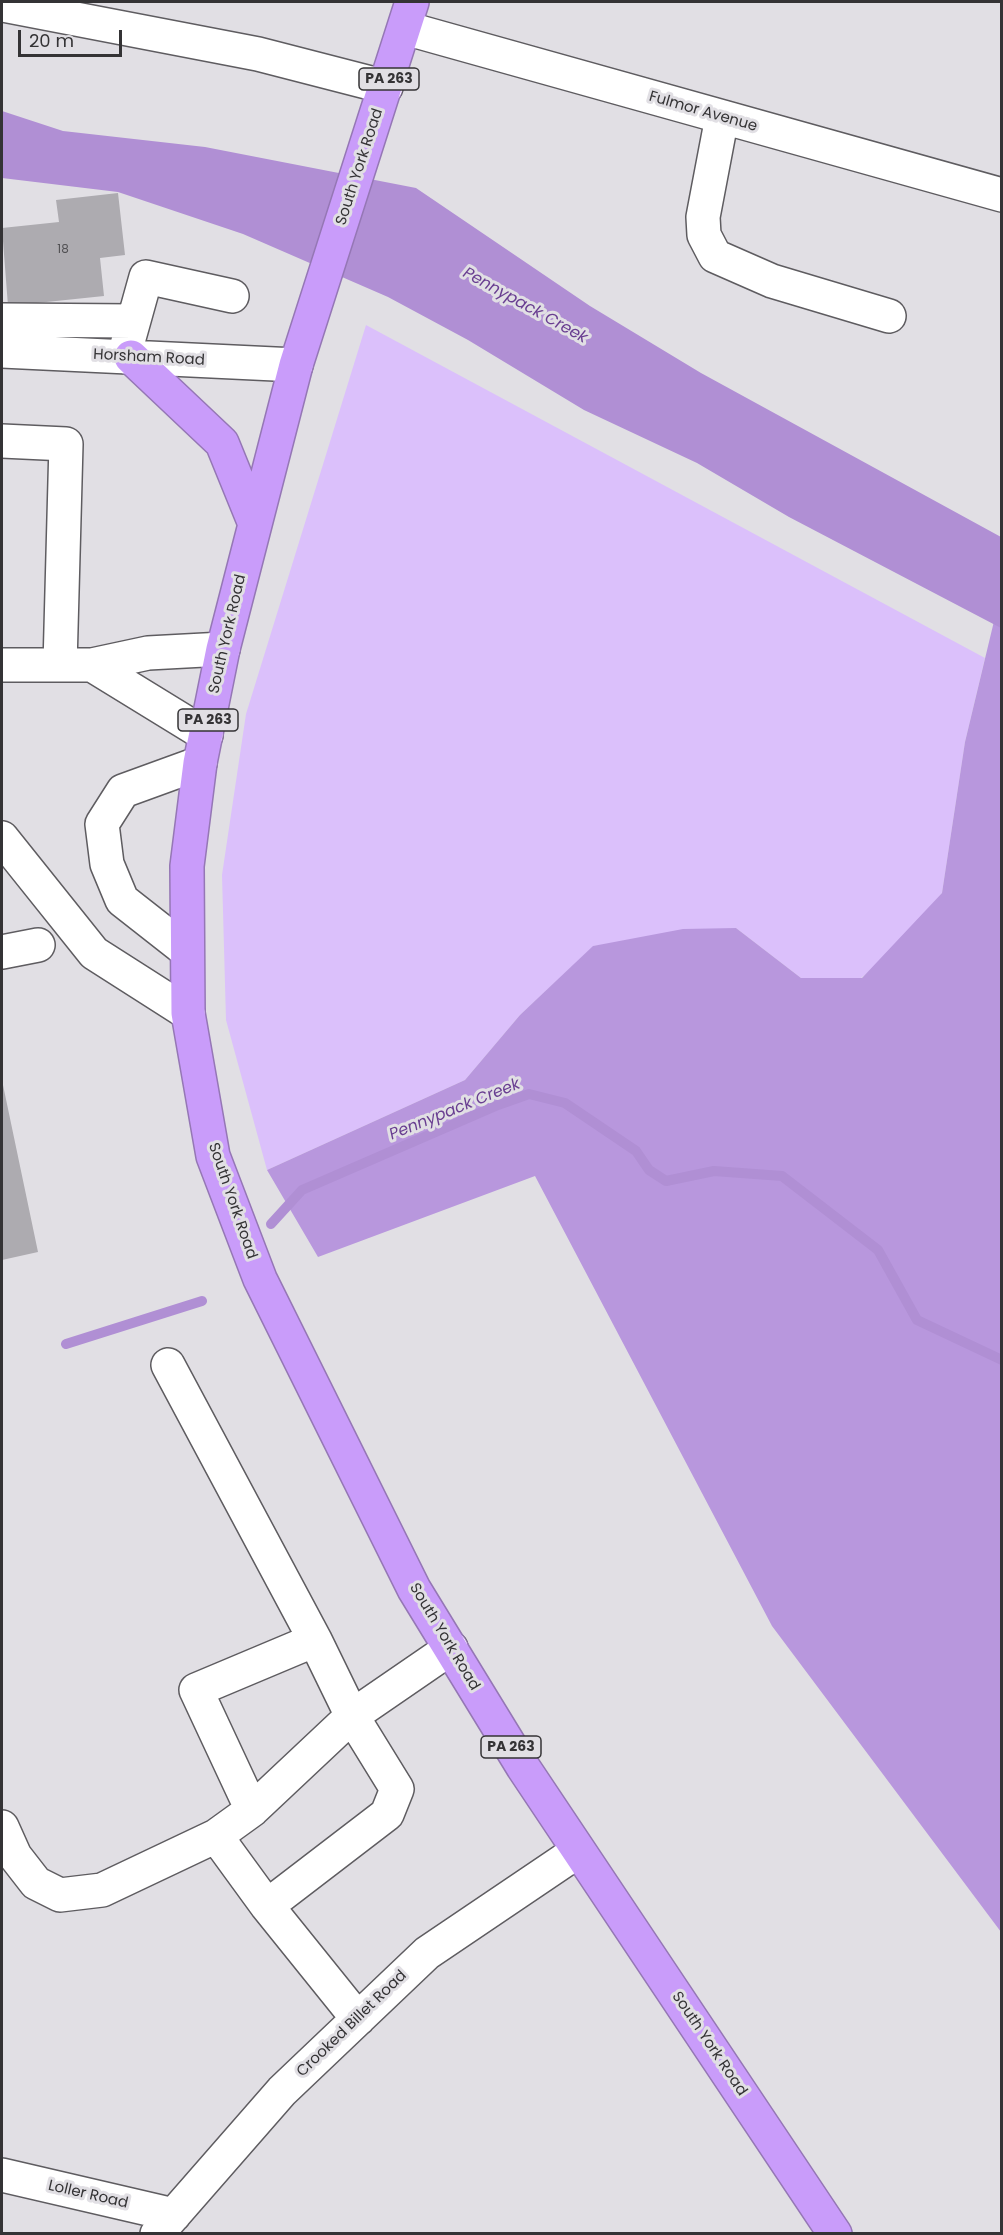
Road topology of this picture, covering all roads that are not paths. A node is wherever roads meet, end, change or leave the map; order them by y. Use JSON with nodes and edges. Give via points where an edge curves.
{"nodes":[{"id":1,"x":3,"y":5,"type":"dead end"},
{"id":2,"x":409,"y":15,"type":"edge"},
{"id":3,"x":386,"y":87,"type":"junction"},
{"id":4,"x":722,"y":117,"type":"junction"},
{"id":5,"x":1002,"y":195,"type":"edge"},
{"id":6,"x":232,"y":296,"type":"dead end"},
{"id":7,"x":889,"y":316,"type":"dead end"},
{"id":8,"x":2,"y":320,"type":"edge"},
{"id":9,"x":134,"y":321,"type":"junction"},
{"id":10,"x":2,"y":351,"type":"edge"},
{"id":11,"x":128,"y":357,"type":"junction"},
{"id":12,"x":296,"y":365,"type":"junction"},
{"id":13,"x":2,"y":441,"type":"edge"},
{"id":14,"x":255,"y":524,"type":"junction"},
{"id":15,"x":223,"y":649,"type":"junction"},
{"id":16,"x":2,"y":665,"type":"edge"},
{"id":17,"x":76,"y":665,"type":"junction"},
{"id":18,"x":203,"y":749,"type":"junction"},
{"id":19,"x":2,"y":838,"type":"edge"},
{"id":20,"x":38,"y":945,"type":"dead end"},
{"id":21,"x":188,"y":951,"type":"junction"},
{"id":22,"x":2,"y":952,"type":"edge"},
{"id":23,"x":188,"y":1013,"type":"junction"},
{"id":24,"x":168,"y":1365,"type":"dead end"},
{"id":25,"x":315,"y":1640,"type":"junction"},
{"id":26,"x":451,"y":1648,"type":"junction"},
{"id":27,"x":352,"y":1716,"type":"junction"},
{"id":28,"x":252,"y":1810,"type":"junction"},
{"id":29,"x":2,"y":1827,"type":"edge"},
{"id":30,"x":216,"y":1836,"type":"junction"},
{"id":31,"x":578,"y":1851,"type":"junction"},
{"id":32,"x":267,"y":1906,"type":"junction"},
{"id":33,"x":358,"y":2019,"type":"junction"},
{"id":34,"x":2,"y":2175,"type":"edge"},
{"id":35,"x":165,"y":2224,"type":"edge"},
{"id":36,"x":835,"y":2234,"type":"edge"}],
"edges":[{"from":1,"to":3,"type":"street","via":[[258,54]]},
{"from":2,"to":3,"type":"highway","name":"South York Road","number":"PA 263"},
{"from":2,"to":4,"type":"street","name":"Fulmor Avenue"},
{"from":3,"to":12,"type":"highway","name":"South York Road","number":"PA 263"},
{"from":4,"to":5,"type":"street","name":"Fulmor Avenue"},
{"from":4,"to":7,"type":"street","via":[[703,217],[704,235],[715,256],[772,281]]},
{"from":6,"to":9,"type":"street","via":[[146,278]]},
{"from":8,"to":9,"type":"street"},
{"from":9,"to":11,"type":"street"},
{"from":10,"to":11,"type":"street","name":"Horsham Road"},
{"from":11,"to":12,"type":"street","name":"Horsham Road"},
{"from":11,"to":14,"type":"highway","via":[[222,443]]},
{"from":12,"to":14,"type":"highway","name":"South York Road","number":"PA 263"},
{"from":13,"to":17,"type":"street","via":[[66,444]]},
{"from":14,"to":15,"type":"highway","name":"South York Road","number":"PA 263"},
{"from":15,"to":17,"type":"street","via":[[148,653]]},
{"from":15,"to":18,"type":"highway","name":"South York Road","number":"PA 263"},
{"from":16,"to":17,"type":"street"},
{"from":17,"to":18,"type":"street"},
{"from":18,"to":21,"type":"highway","name":"South York Road","number":"PA 263","via":[[187,866]]},
{"from":18,"to":21,"type":"street","via":[[123,791],[102,824],[106,864],[122,900]]},
{"from":19,"to":23,"type":"street","via":[[94,953]]},
{"from":20,"to":22,"type":"street"},
{"from":21,"to":23,"type":"highway","name":"South York Road","number":"PA 263"},
{"from":23,"to":26,"type":"highway","name":"South York Road","number":"PA 263","via":[[213,1156],[260,1279],[414,1588]]},
{"from":24,"to":25,"type":"street"},
{"from":25,"to":27,"type":"street"},
{"from":25,"to":28,"type":"street","via":[[196,1690]]},
{"from":26,"to":27,"type":"street"},
{"from":26,"to":31,"type":"highway","name":"South York Road","number":"PA 263"},
{"from":27,"to":28,"type":"street"},
{"from":27,"to":32,"type":"street","via":[[397,1789],[387,1814]]},
{"from":28,"to":30,"type":"street"},
{"from":29,"to":30,"type":"street","via":[[15,1856],[36,1883],[60,1895],[102,1890]]},
{"from":30,"to":32,"type":"street"},
{"from":31,"to":33,"type":"street","name":"Crooked Billet Road","via":[[427,1953]]},
{"from":31,"to":36,"type":"highway","name":"South York Road","number":"PA 263"},
{"from":32,"to":33,"type":"street"},
{"from":33,"to":35,"type":"street","name":"Crooked Billet Road","via":[[282,2091]]},
{"from":34,"to":35,"type":"street","name":"Loller Road"}]}
